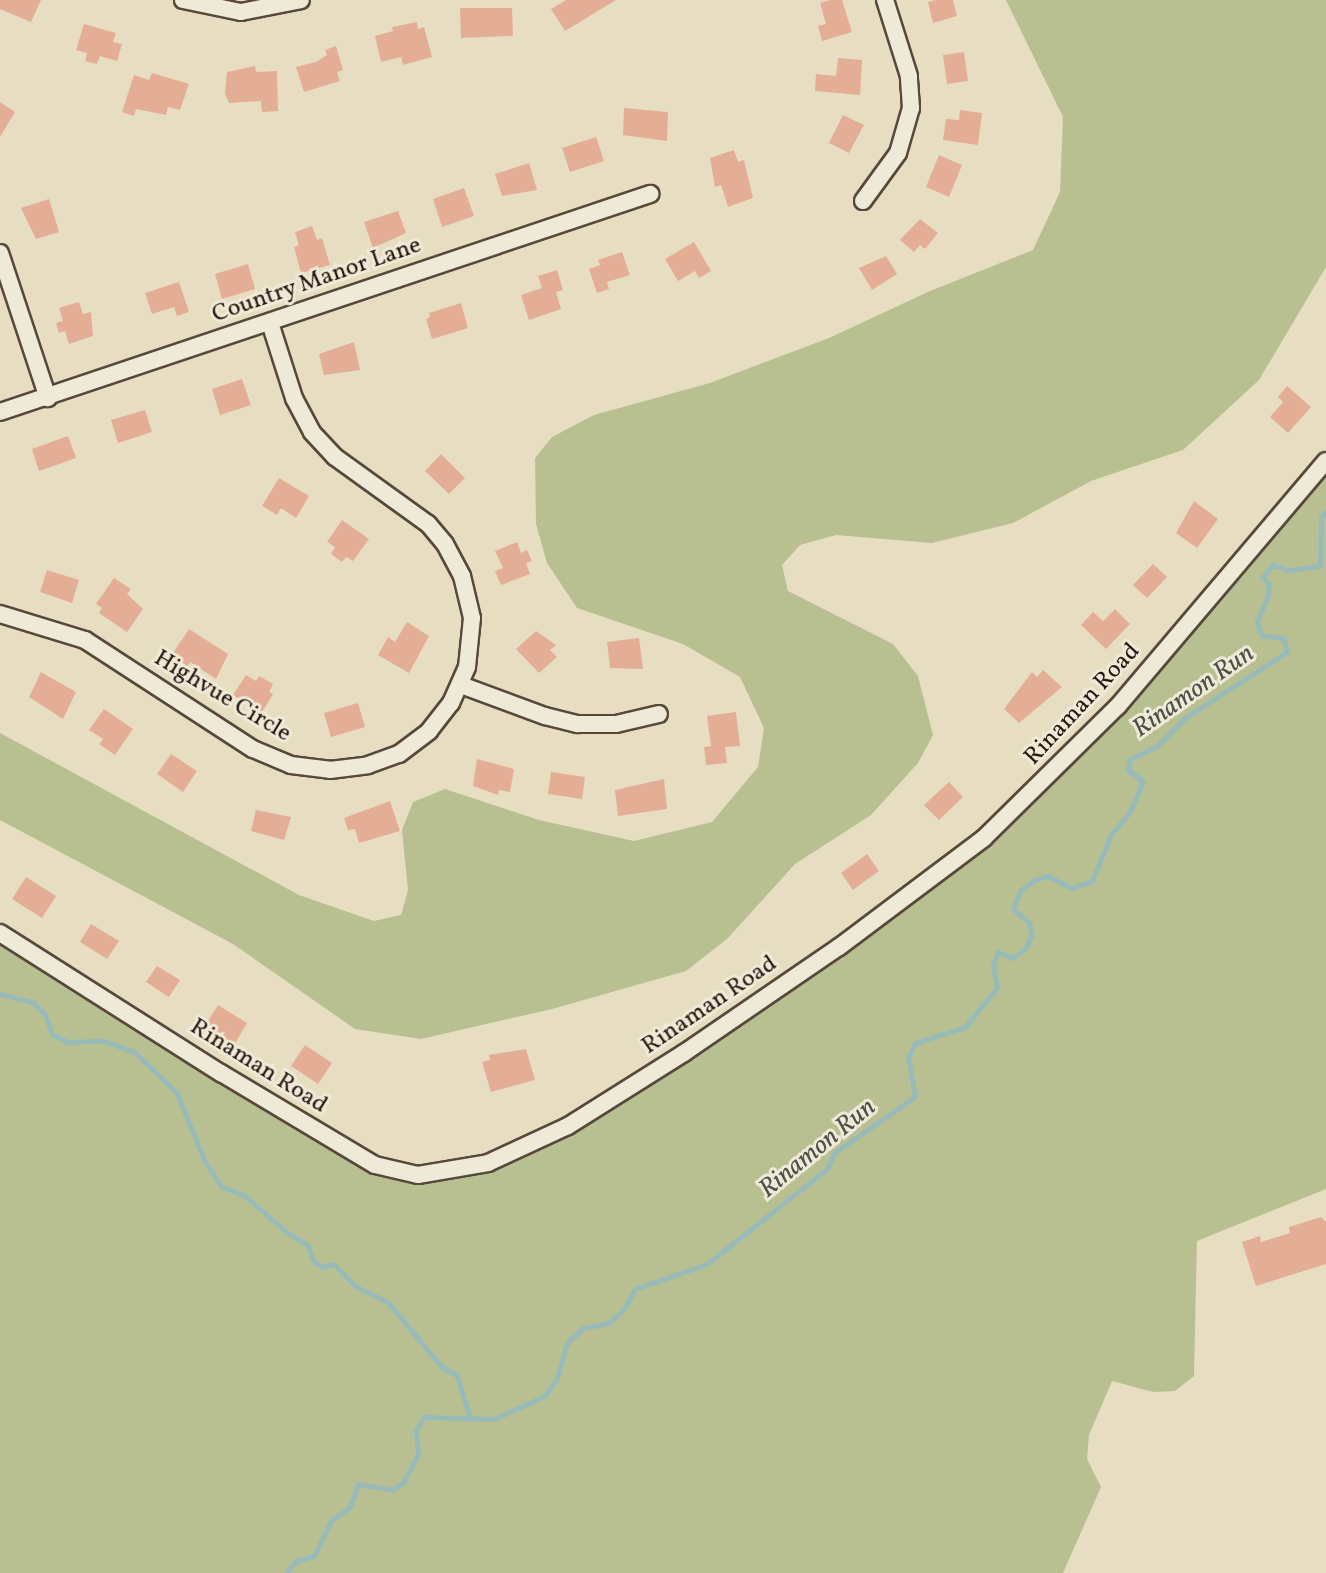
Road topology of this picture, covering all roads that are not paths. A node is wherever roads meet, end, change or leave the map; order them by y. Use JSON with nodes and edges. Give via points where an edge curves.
{"nodes":[{"id":1,"x":183,"y":0,"type":"edge"},
{"id":2,"x":301,"y":0,"type":"edge"},
{"id":3,"x":885,"y":0,"type":"edge"},
{"id":4,"x":650,"y":194,"type":"dead end"},
{"id":5,"x":863,"y":201,"type":"dead end"},
{"id":6,"x":0,"y":253,"type":"edge"},
{"id":7,"x":270,"y":323,"type":"junction"},
{"id":8,"x":48,"y":398,"type":"junction"},
{"id":9,"x":0,"y":412,"type":"edge"},
{"id":10,"x":1326,"y":461,"type":"edge"},
{"id":11,"x":0,"y":614,"type":"edge"},
{"id":12,"x":461,"y":685,"type":"junction"},
{"id":13,"x":659,"y":714,"type":"dead end"},
{"id":14,"x":0,"y":933,"type":"edge"}],
"edges":[{"from":1,"to":2,"type":"street","via":[[242,12]]},
{"from":3,"to":5,"type":"street","via":[[906,60],[911,108],[898,153]]},
{"from":4,"to":7,"type":"street","name":"Country Manor Lane"},
{"from":6,"to":8,"type":"street"},
{"from":7,"to":8,"type":"street","name":"Country Manor Lane"},
{"from":7,"to":12,"type":"street","name":"Highvue Circle","via":[[294,398],[318,441],[423,519],[454,559],[472,618],[471,648]]},
{"from":8,"to":9,"type":"street","name":"Country Manor Lane"},
{"from":10,"to":14,"type":"street","name":"Rinaman Road","via":[[1118,706],[984,838],[839,947],[684,1053],[568,1126],[488,1163],[434,1175],[406,1174],[375,1165],[221,1074]]},
{"from":11,"to":12,"type":"street","name":"Highvue Circle","via":[[85,640],[253,749],[304,768],[348,768],[399,754],[439,721]]},
{"from":12,"to":13,"type":"street","via":[[545,716],[578,723],[616,724]]}]}
